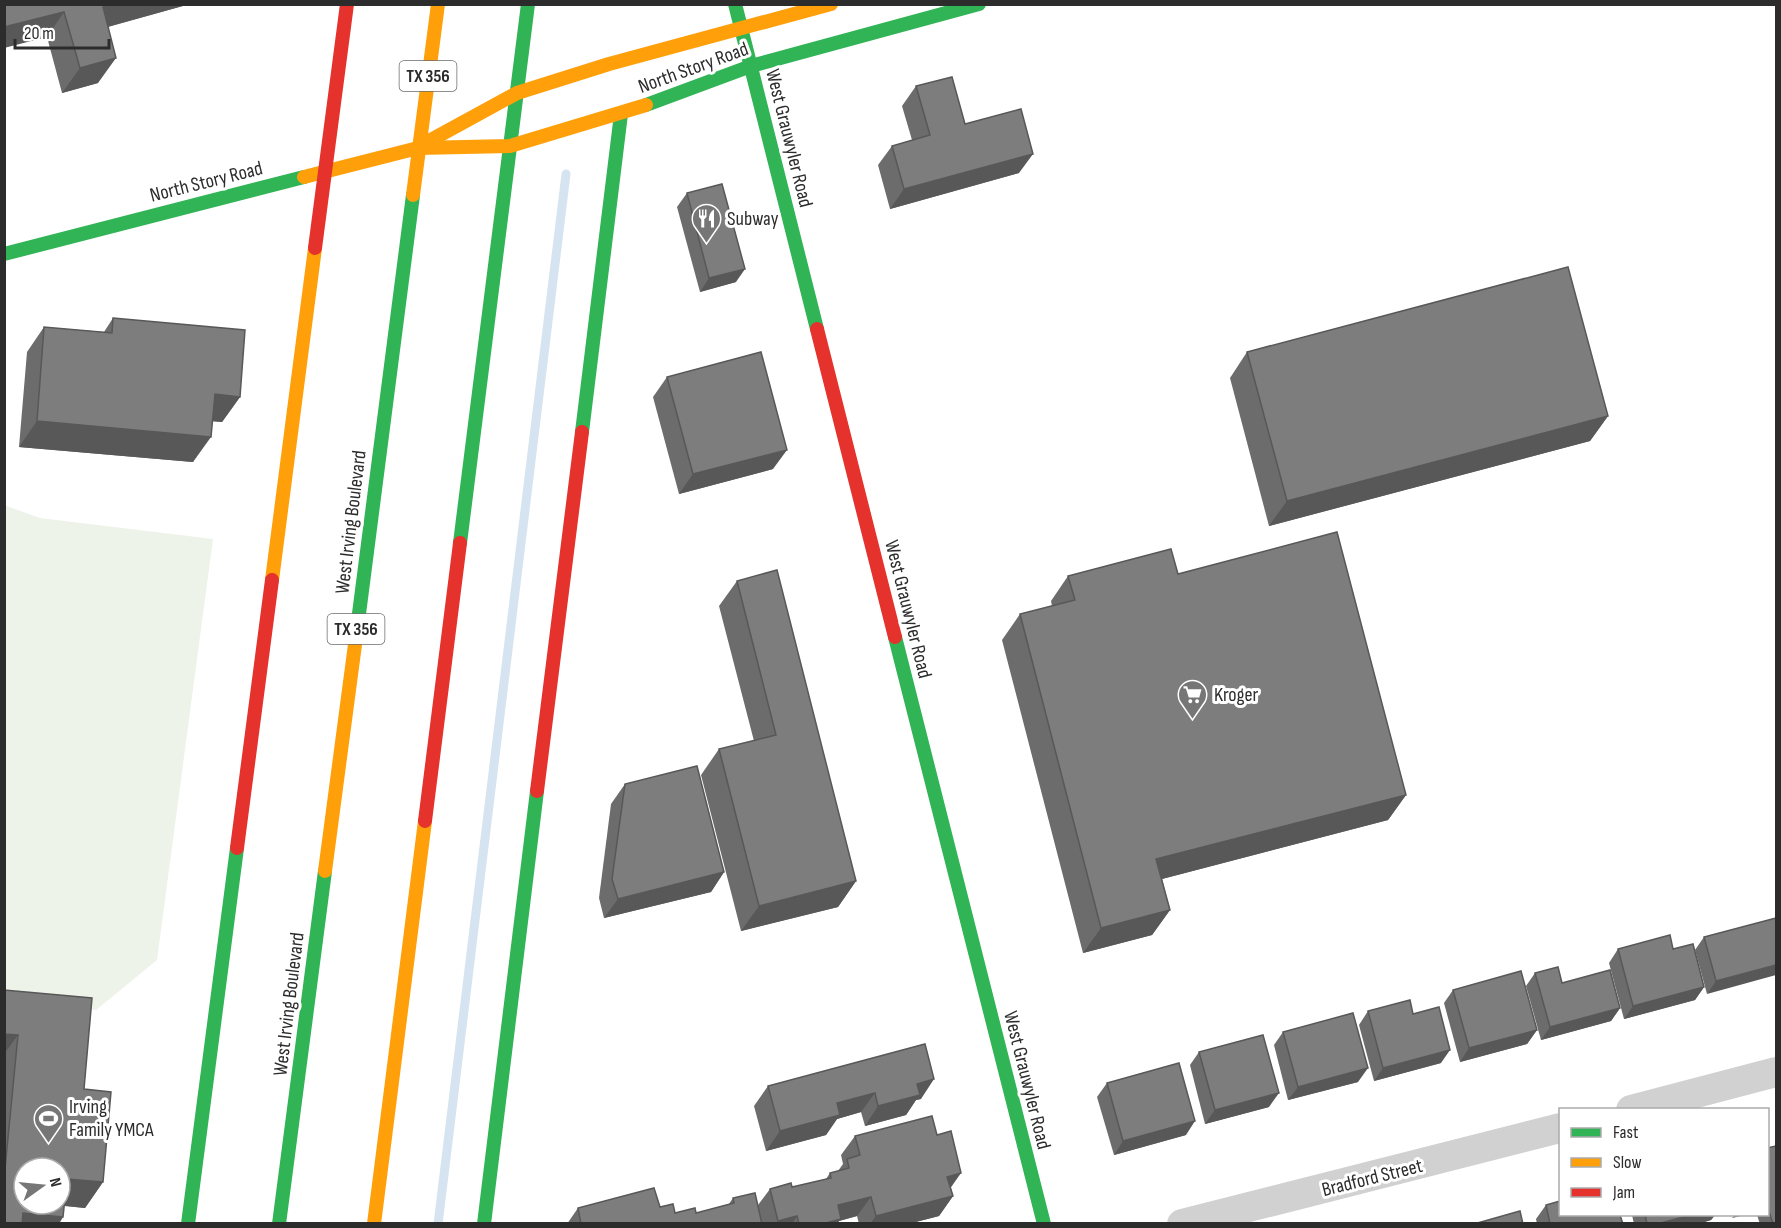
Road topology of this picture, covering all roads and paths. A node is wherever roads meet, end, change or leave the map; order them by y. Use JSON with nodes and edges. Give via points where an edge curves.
{"nodes":[{"id":1,"x":347,"y":4,"type":"edge"},
{"id":2,"x":438,"y":4,"type":"edge"},
{"id":3,"x":528,"y":4,"type":"edge"},
{"id":4,"x":735,"y":4,"type":"edge"},
{"id":5,"x":831,"y":4,"type":"edge"},
{"id":6,"x":979,"y":4,"type":"edge"},
{"id":7,"x":742,"y":30,"type":"junction"},
{"id":8,"x":751,"y":66,"type":"junction"},
{"id":9,"x":517,"y":93,"type":"junction"},
{"id":10,"x":621,"y":114,"type":"junction"},
{"id":11,"x":510,"y":146,"type":"junction"},
{"id":12,"x":418,"y":148,"type":"junction"},
{"id":13,"x":325,"y":171,"type":"junction"},
{"id":14,"x":4,"y":254,"type":"edge"},
{"id":15,"x":1776,"y":1072,"type":"edge"},
{"id":16,"x":1639,"y":1108,"type":"edge"},
{"id":17,"x":1559,"y":1128,"type":"edge"},
{"id":18,"x":188,"y":1224,"type":"edge"},
{"id":19,"x":279,"y":1224,"type":"edge"},
{"id":20,"x":374,"y":1224,"type":"edge"},
{"id":21,"x":484,"y":1224,"type":"edge"},
{"id":22,"x":1044,"y":1224,"type":"edge"},
{"id":23,"x":1182,"y":1224,"type":"edge"}],
"edges":[{"from":1,"to":13,"type":"main road"},
{"from":2,"to":12,"type":"main road","name":"West Irving Boulevard","number":"TX 356"},
{"from":3,"to":9,"type":"main road"},
{"from":4,"to":7,"type":"main road","name":"West Grauwyler Road"},
{"from":5,"to":7,"type":"main road","name":"North Story Road"},
{"from":6,"to":8,"type":"main road","name":"North Story Road"},
{"from":7,"to":8,"type":"main road","name":"West Grauwyler Road"},
{"from":7,"to":9,"type":"main road","name":"North Story Road","via":[[609,64]]},
{"from":8,"to":10,"type":"main road","name":"North Story Road"},
{"from":8,"to":22,"type":"main road","name":"West Grauwyler Road"},
{"from":9,"to":11,"type":"main road"},
{"from":9,"to":12,"type":"main road","name":"North Story Road"},
{"from":10,"to":11,"type":"main road","name":"North Story Road"},
{"from":10,"to":21,"type":"main road"},
{"from":11,"to":12,"type":"main road","name":"North Story Road"},
{"from":11,"to":20,"type":"main road"},
{"from":12,"to":13,"type":"main road","name":"North Story Road"},
{"from":12,"to":19,"type":"main road","name":"West Irving Boulevard","number":"TX 356"},
{"from":13,"to":14,"type":"main road","name":"North Story Road"},
{"from":13,"to":18,"type":"main road"},
{"from":15,"to":16,"type":"street"},
{"from":17,"to":23,"type":"street","name":"Bradford Street"}]}
